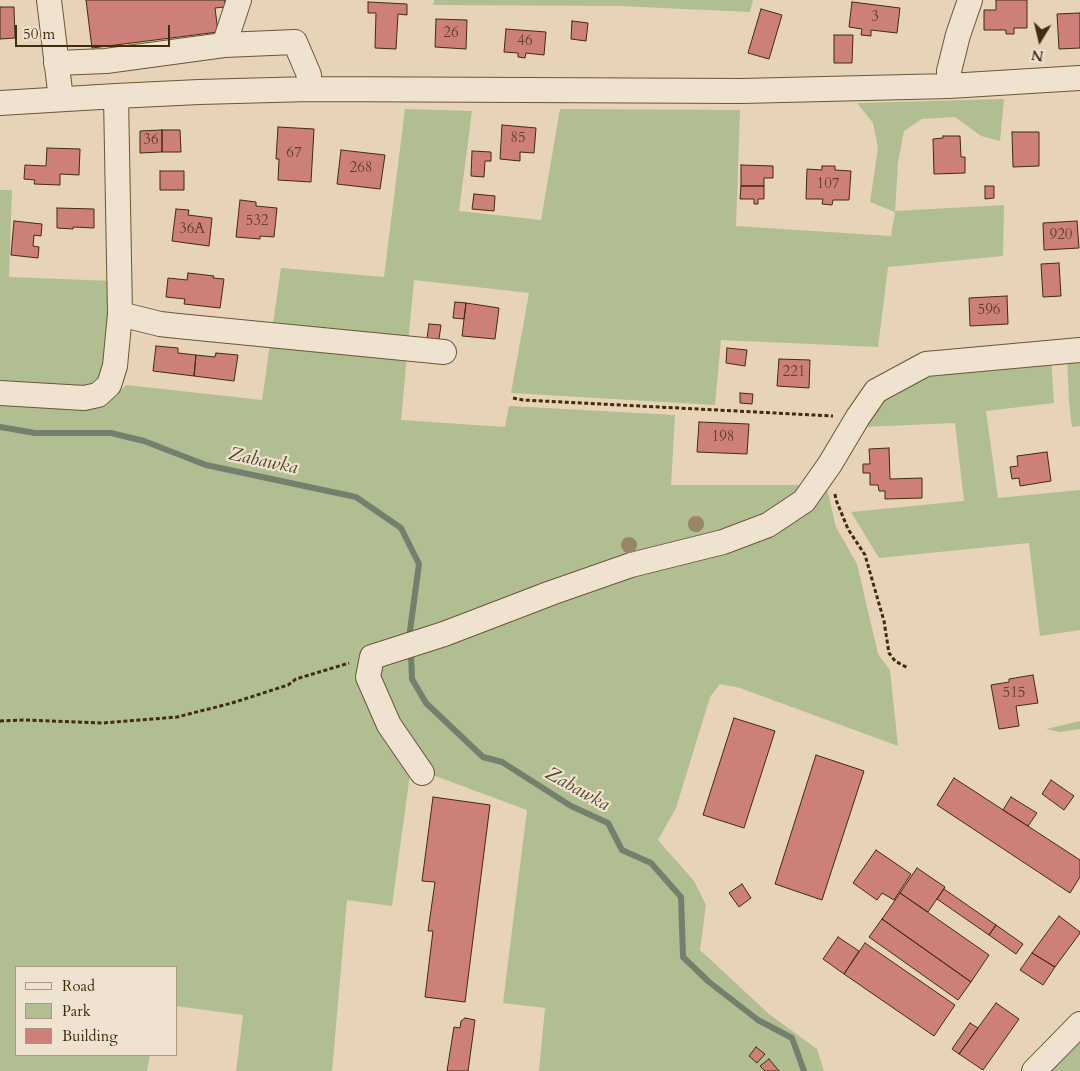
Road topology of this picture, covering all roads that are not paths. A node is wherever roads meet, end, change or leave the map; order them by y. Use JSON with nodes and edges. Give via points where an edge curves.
{"nodes":[{"id":1,"x":49,"y":0,"type":"edge"},
{"id":2,"x":239,"y":0,"type":"edge"},
{"id":3,"x":970,"y":0,"type":"edge"},
{"id":4,"x":224,"y":45,"type":"junction"},
{"id":5,"x":56,"y":63,"type":"junction"},
{"id":6,"x":1080,"y":78,"type":"edge"},
{"id":7,"x":949,"y":86,"type":"junction"},
{"id":8,"x":310,"y":89,"type":"junction"},
{"id":9,"x":116,"y":96,"type":"junction"},
{"id":10,"x":61,"y":99,"type":"junction"},
{"id":11,"x":0,"y":103,"type":"edge"},
{"id":12,"x":120,"y":314,"type":"junction"},
{"id":13,"x":1080,"y":350,"type":"edge"},
{"id":14,"x":444,"y":352,"type":"dead end"},
{"id":15,"x":0,"y":393,"type":"edge"},
{"id":16,"x":422,"y":773,"type":"dead end"},
{"id":17,"x":1080,"y":1024,"type":"edge"},
{"id":18,"x":1034,"y":1071,"type":"edge"}],
"edges":[{"from":1,"to":5,"type":"street"},
{"from":2,"to":4,"type":"street"},
{"from":3,"to":7,"type":"street","via":[[949,71]]},
{"from":4,"to":5,"type":"street","via":[[106,61]]},
{"from":4,"to":8,"type":"street","via":[[295,42],[309,75]]},
{"from":5,"to":10,"type":"street"},
{"from":6,"to":7,"type":"street"},
{"from":7,"to":8,"type":"street","via":[[682,92]]},
{"from":8,"to":9,"type":"street"},
{"from":9,"to":10,"type":"street"},
{"from":9,"to":12,"type":"street"},
{"from":10,"to":11,"type":"street"},
{"from":12,"to":14,"type":"street","via":[[160,324]]},
{"from":12,"to":15,"type":"street","via":[[115,366],[109,384],[98,395],[84,398]]},
{"from":13,"to":16,"type":"street","via":[[926,364],[876,391],[804,500],[768,525],[723,542],[631,565],[372,657],[368,677],[388,725]]},
{"from":17,"to":18,"type":"street"}]}
